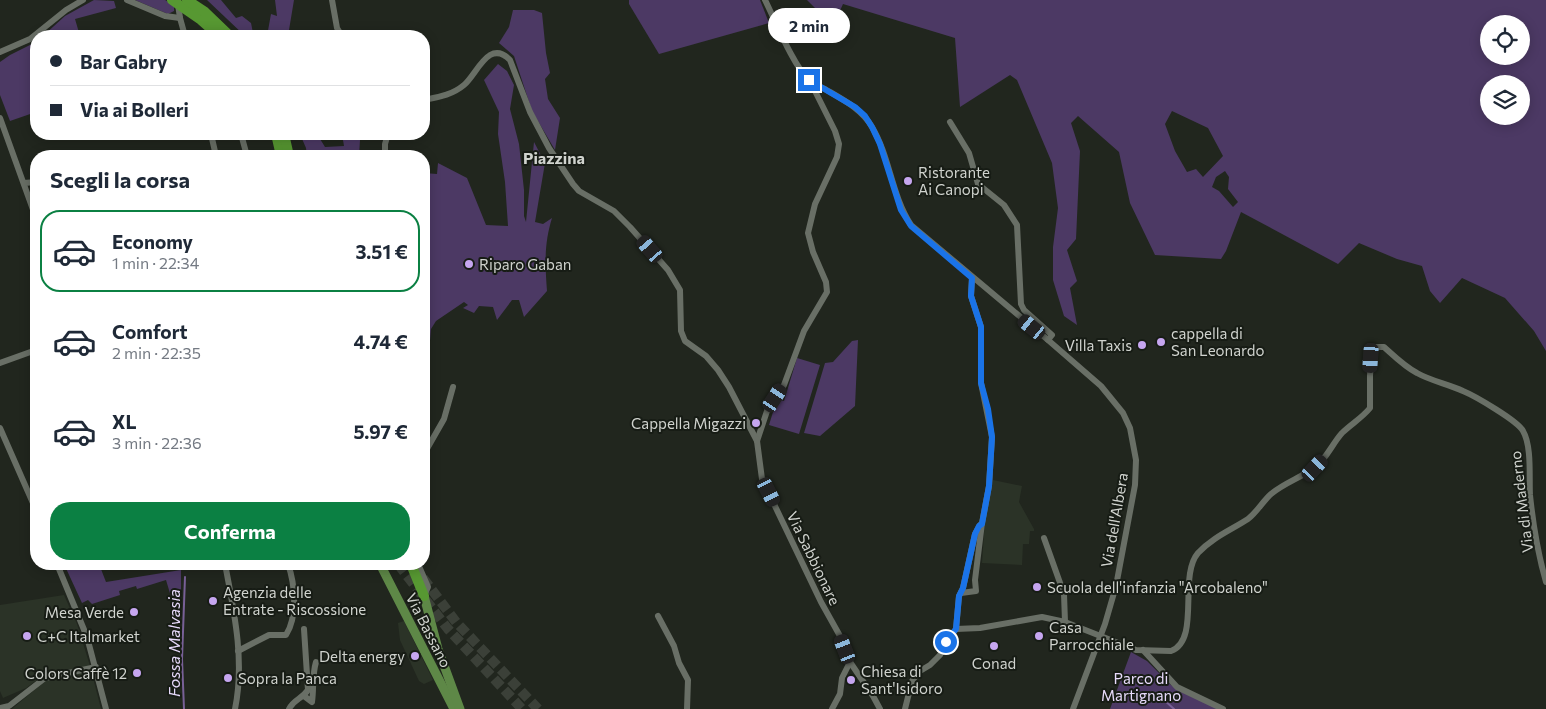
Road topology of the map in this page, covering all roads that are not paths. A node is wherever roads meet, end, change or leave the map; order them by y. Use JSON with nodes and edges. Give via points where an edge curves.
{"nodes":[{"id":1,"x":83,"y":0,"type":"edge"},
{"id":2,"x":127,"y":0,"type":"edge"},
{"id":3,"x":172,"y":0,"type":"edge"},
{"id":4,"x":178,"y":0,"type":"edge"},
{"id":5,"x":332,"y":0,"type":"edge"},
{"id":6,"x":765,"y":0,"type":"edge"},
{"id":7,"x":188,"y":4,"type":"edge"},
{"id":8,"x":180,"y":18,"type":"junction"},
{"id":9,"x":41,"y":30,"type":"edge"},
{"id":10,"x":183,"y":30,"type":"edge"},
{"id":11,"x":213,"y":30,"type":"edge"},
{"id":12,"x":224,"y":30,"type":"edge"},
{"id":13,"x":338,"y":30,"type":"edge"},
{"id":14,"x":30,"y":39,"type":"edge"},
{"id":15,"x":0,"y":52,"type":"edge"},
{"id":16,"x":809,"y":80,"type":"junction"},
{"id":17,"x":430,"y":99,"type":"edge"},
{"id":18,"x":0,"y":118,"type":"edge"},
{"id":19,"x":950,"y":122,"type":"dead end"},
{"id":20,"x":30,"y":182,"type":"edge"},
{"id":21,"x":24,"y":183,"type":"junction"},
{"id":22,"x":30,"y":200,"type":"edge"},
{"id":23,"x":972,"y":278,"type":"junction"},
{"id":24,"x":1048,"y":340,"type":"junction"},
{"id":25,"x":30,"y":352,"type":"edge"},
{"id":26,"x":0,"y":363,"type":"edge"},
{"id":27,"x":453,"y":387,"type":"dead end"},
{"id":28,"x":0,"y":428,"type":"edge"},
{"id":29,"x":757,"y":440,"type":"junction"},
{"id":30,"x":430,"y":444,"type":"edge"},
{"id":31,"x":30,"y":496,"type":"edge"},
{"id":32,"x":982,"y":524,"type":"junction"},
{"id":33,"x":1044,"y":538,"type":"dead end"},
{"id":34,"x":60,"y":570,"type":"edge"},
{"id":35,"x":226,"y":570,"type":"edge"},
{"id":36,"x":290,"y":570,"type":"edge"},
{"id":37,"x":383,"y":570,"type":"edge"},
{"id":38,"x":413,"y":570,"type":"edge"},
{"id":39,"x":421,"y":570,"type":"edge"},
{"id":40,"x":1546,"y":582,"type":"edge"},
{"id":41,"x":961,"y":593,"type":"junction"},
{"id":42,"x":424,"y":596,"type":"junction"},
{"id":43,"x":658,"y":616,"type":"dead end"},
{"id":44,"x":1065,"y":622,"type":"junction"},
{"id":45,"x":956,"y":629,"type":"junction"},
{"id":46,"x":304,"y":630,"type":"dead end"},
{"id":47,"x":1101,"y":637,"type":"junction"},
{"id":48,"x":1143,"y":650,"type":"junction"},
{"id":49,"x":238,"y":651,"type":"junction"},
{"id":50,"x":316,"y":662,"type":"dead end"},
{"id":51,"x":850,"y":662,"type":"junction"},
{"id":52,"x":96,"y":667,"type":"junction"},
{"id":53,"x":304,"y":696,"type":"junction"},
{"id":54,"x":0,"y":708,"type":"edge"},
{"id":55,"x":106,"y":709,"type":"edge"},
{"id":56,"x":235,"y":709,"type":"edge"},
{"id":57,"x":289,"y":709,"type":"edge"},
{"id":58,"x":454,"y":709,"type":"edge"},
{"id":59,"x":460,"y":709,"type":"edge"},
{"id":60,"x":687,"y":709,"type":"edge"},
{"id":61,"x":832,"y":709,"type":"edge"},
{"id":62,"x":880,"y":709,"type":"edge"},
{"id":63,"x":905,"y":709,"type":"edge"},
{"id":64,"x":1073,"y":709,"type":"edge"},
{"id":65,"x":1223,"y":709,"type":"edge"}],
"edges":[{"from":1,"to":9,"type":"street"},
{"from":2,"to":8,"type":"street","via":[[164,16]]},
{"from":3,"to":7,"type":"highway"},
{"from":4,"to":8,"type":"street"},
{"from":5,"to":13,"type":"street"},
{"from":6,"to":16,"type":"street","via":[[798,68]]},
{"from":7,"to":11,"type":"highway"},
{"from":7,"to":12,"type":"highway","via":[[205,12]]},
{"from":8,"to":10,"type":"street"},
{"from":14,"to":15,"type":"street"},
{"from":16,"to":23,"type":"street","name":"Via dell'Albera","via":[[865,116],[876,135],[901,210],[911,226]]},
{"from":16,"to":29,"type":"street","name":"Via Sabbionare","via":[[839,144],[837,157],[815,204],[808,233],[827,292],[804,331],[784,385],[767,411]]},
{"from":17,"to":29,"type":"street","via":[[454,92],[465,84],[487,57],[498,52],[505,54],[536,125],[573,184],[614,212],[668,270],[680,290],[681,331],[685,341],[706,356],[718,370]]},
{"from":18,"to":21,"type":"street"},
{"from":19,"to":24,"type":"street","via":[[969,153],[978,184],[1004,205],[1017,225],[1021,304],[1052,335]]},
{"from":20,"to":21,"type":"street"},
{"from":21,"to":22,"type":"street"},
{"from":23,"to":24,"type":"street","name":"Via dell'Albera"},
{"from":23,"to":32,"type":"street","via":[[971,296],[981,327],[981,383],[992,437],[989,486]]},
{"from":24,"to":47,"type":"street","name":"Via dell'Albera","via":[[1112,398],[1123,413],[1135,447],[1133,494],[1116,586]]},
{"from":25,"to":26,"type":"street"},
{"from":27,"to":30,"type":"street","via":[[444,419]]},
{"from":28,"to":31,"type":"street"},
{"from":29,"to":51,"type":"street","name":"Via Sabbionare","via":[[762,479]]},
{"from":32,"to":41,"type":"street","via":[[975,534]]},
{"from":32,"to":41,"type":"street","via":[[976,591]]},
{"from":33,"to":44,"type":"street","via":[[1064,594]]},
{"from":34,"to":52,"type":"street"},
{"from":35,"to":49,"type":"street"},
{"from":36,"to":49,"type":"street","via":[[294,598],[291,628],[286,635],[269,635]]},
{"from":37,"to":58,"type":"main road","name":"Via Bassano"},
{"from":38,"to":42,"type":"highway"},
{"from":39,"to":42,"type":"street","via":[[428,587]]},
{"from":40,"to":48,"type":"street","name":"Via di Maderno","via":[[1534,523],[1530,459],[1524,431],[1477,399],[1416,373],[1384,347],[1377,346],[1371,358],[1370,408],[1343,432],[1315,468],[1271,494],[1250,517],[1220,534],[1196,555],[1188,576],[1188,621],[1182,640],[1171,651]]},
{"from":41,"to":45,"type":"street"},
{"from":42,"to":59,"type":"main road","via":[[438,649]]},
{"from":43,"to":60,"type":"street","via":[[688,680]]},
{"from":44,"to":45,"type":"street","name":"Via di Maderno","via":[[1042,617]]},
{"from":44,"to":47,"type":"street","name":"Via di Maderno"},
{"from":45,"to":63,"type":"street","via":[[940,655],[912,681]]},
{"from":46,"to":53,"type":"street","via":[[308,690]]},
{"from":47,"to":48,"type":"street","name":"Via di Maderno"},
{"from":47,"to":64,"type":"street","name":"Via dell'Albera"},
{"from":48,"to":65,"type":"street","via":[[1177,687]]},
{"from":49,"to":56,"type":"street"},
{"from":50,"to":53,"type":"street","via":[[312,702]]},
{"from":51,"to":61,"type":"street"},
{"from":51,"to":62,"type":"street","name":"Via Sabbionare"},
{"from":52,"to":54,"type":"street","via":[[45,678],[9,706]]},
{"from":52,"to":55,"type":"street"},
{"from":53,"to":57,"type":"street","via":[[295,700]]}]}
